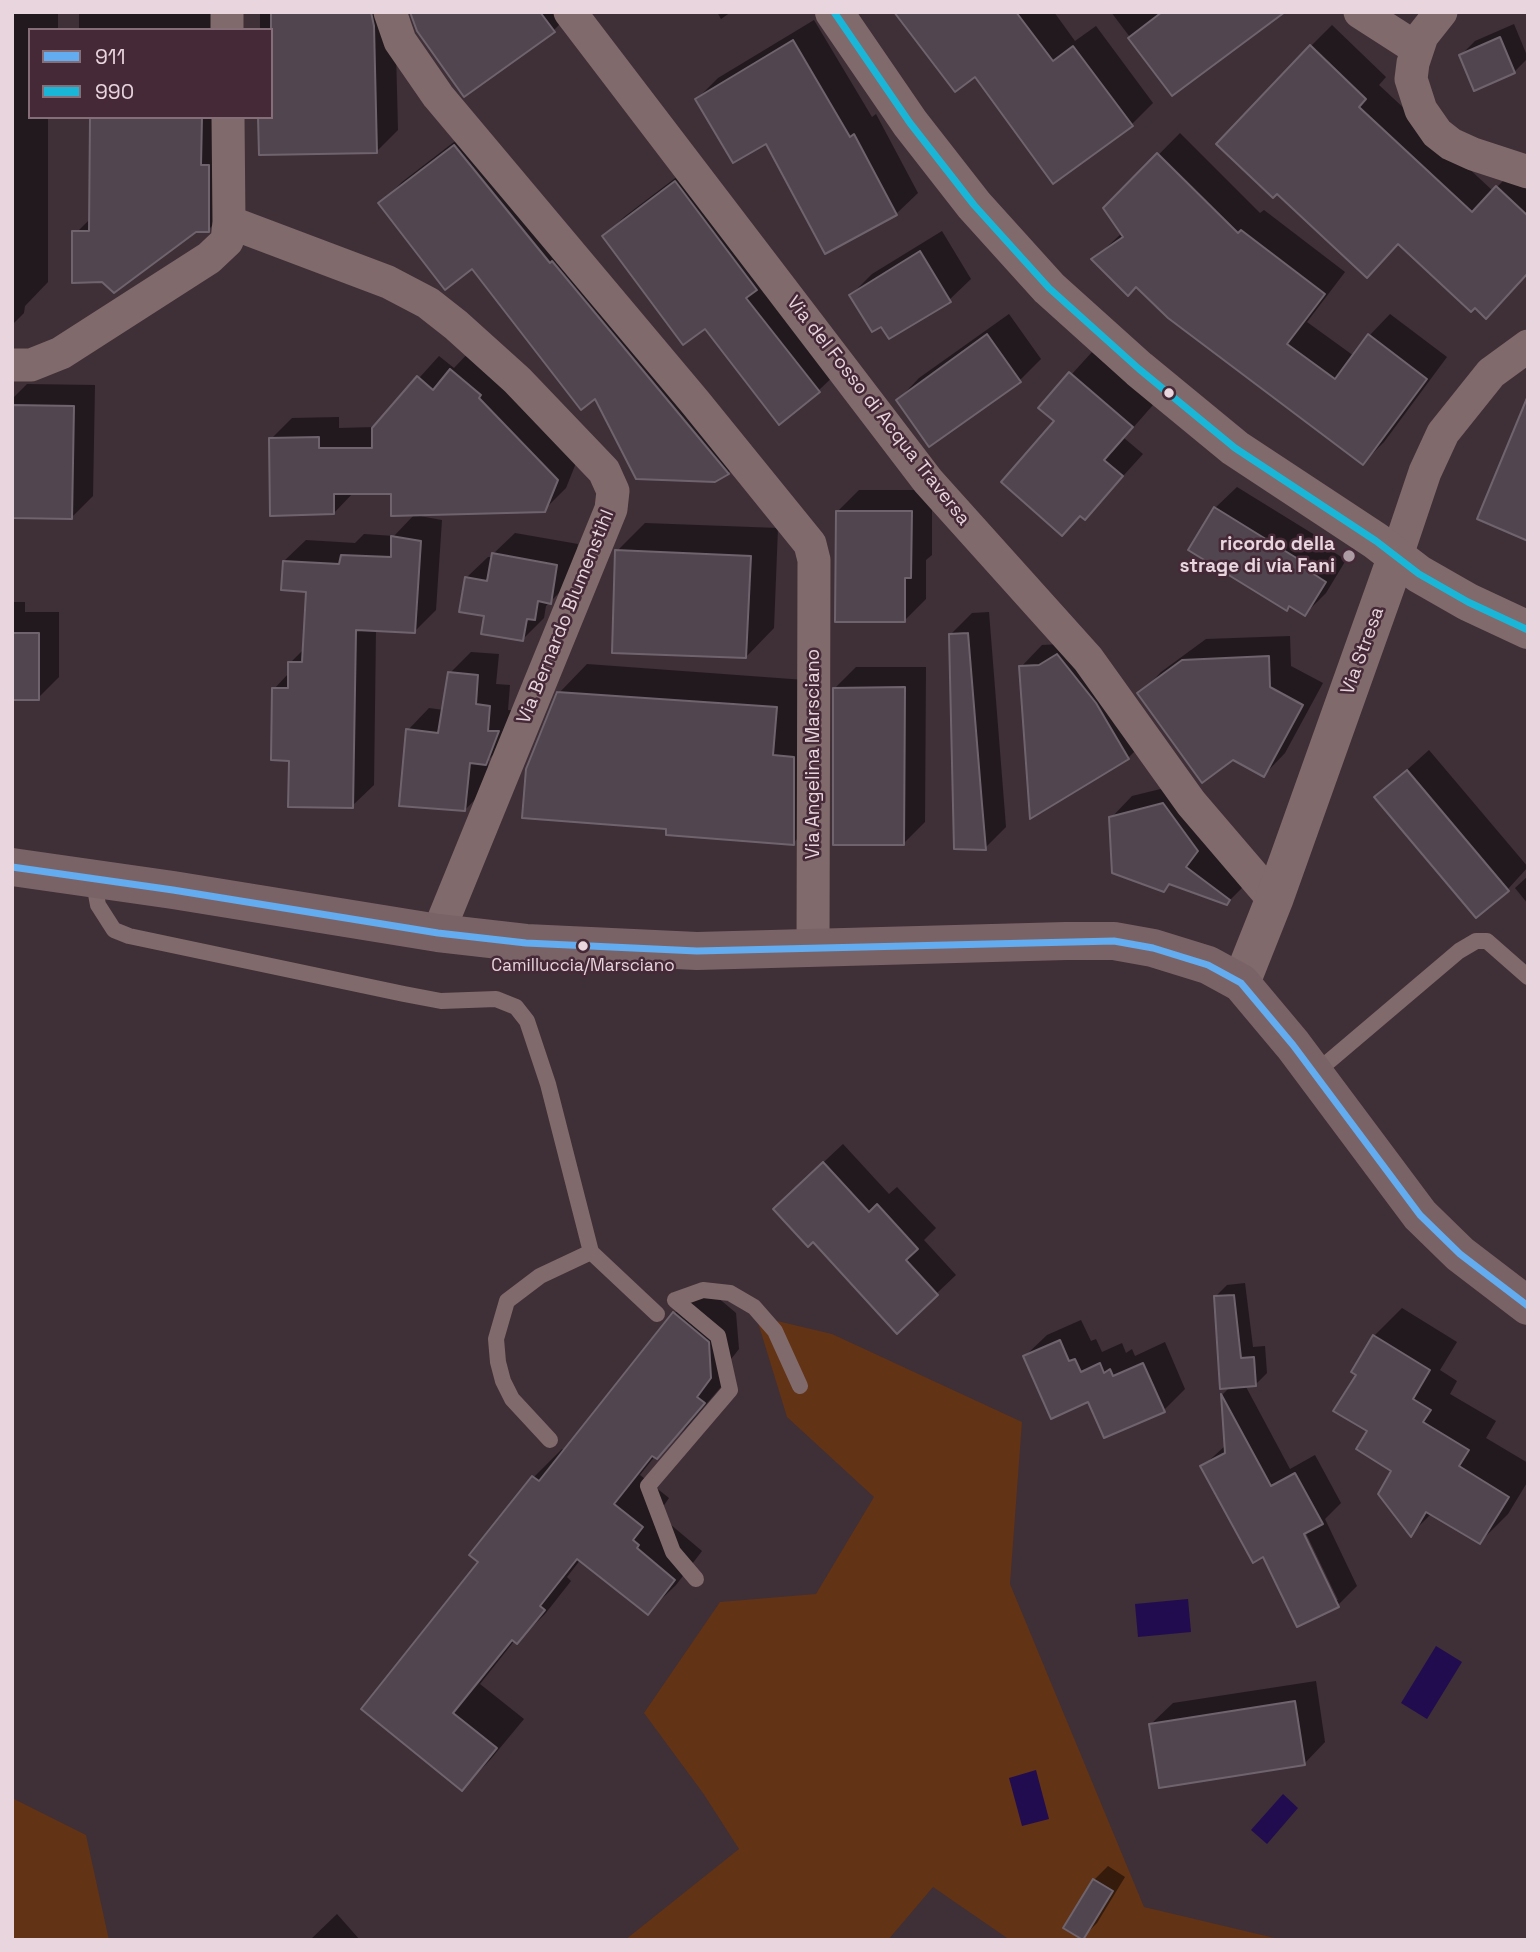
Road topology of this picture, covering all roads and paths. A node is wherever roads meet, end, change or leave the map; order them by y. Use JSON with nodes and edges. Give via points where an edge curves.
{"nodes":[{"id":1,"x":390,"y":12,"type":"edge"},
{"id":2,"x":570,"y":12,"type":"edge"},
{"id":3,"x":834,"y":12,"type":"edge"},
{"id":4,"x":1360,"y":12,"type":"edge"},
{"id":5,"x":1441,"y":12,"type":"edge"},
{"id":6,"x":1416,"y":48,"type":"junction"},
{"id":7,"x":228,"y":119,"type":"edge"},
{"id":8,"x":1528,"y":172,"type":"edge"},
{"id":9,"x":229,"y":222,"type":"junction"},
{"id":10,"x":1528,"y":346,"type":"edge"},
{"id":11,"x":12,"y":365,"type":"edge"},
{"id":12,"x":1396,"y":558,"type":"junction"},
{"id":13,"x":1528,"y":630,"type":"edge"},
{"id":14,"x":12,"y":867,"type":"edge"},
{"id":15,"x":93,"y":878,"type":"junction"},
{"id":16,"x":1274,"y":900,"type":"junction"},
{"id":17,"x":438,"y":933,"type":"junction"},
{"id":18,"x":813,"y":949,"type":"junction"},
{"id":19,"x":1528,"y":977,"type":"edge"},
{"id":20,"x":1241,"y":983,"type":"junction"},
{"id":21,"x":1314,"y":1074,"type":"junction"},
{"id":22,"x":591,"y":1252,"type":"junction"},
{"id":23,"x":1528,"y":1306,"type":"edge"},
{"id":24,"x":657,"y":1314,"type":"dead end"},
{"id":25,"x":800,"y":1386,"type":"dead end"},
{"id":26,"x":550,"y":1440,"type":"dead end"},
{"id":27,"x":696,"y":1579,"type":"dead end"}],
"edges":[{"from":1,"to":18,"type":"street","name":"Via Angelina Marsciano","via":[[400,41],[438,96],[810,544],[814,560]]},
{"from":2,"to":16,"type":"street","name":"Via del Fosso di Acqua Traversa","via":[[928,481],[1088,659],[1191,803]]},
{"from":3,"to":12,"type":"street","via":[[955,183],[1049,288],[1225,440]]},
{"from":4,"to":6,"type":"street"},
{"from":5,"to":6,"type":"street"},
{"from":6,"to":8,"type":"street","via":[[1411,79],[1421,110],[1437,133],[1463,150]]},
{"from":7,"to":9,"type":"street"},
{"from":9,"to":11,"type":"street","via":[[224,246],[198,265],[61,353],[31,365]]},
{"from":9,"to":17,"type":"street","name":"Via Bernardo Blumenstihl","via":[[388,282],[428,303],[535,397],[600,467],[611,486],[611,509]]},
{"from":10,"to":12,"type":"street","name":"Via Stresa","via":[[1491,373],[1443,433]]},
{"from":12,"to":13,"type":"street","via":[[1468,602]]},
{"from":12,"to":16,"type":"street","name":"Via Stresa"},
{"from":14,"to":15,"type":"main road"},
{"from":15,"to":17,"type":"main road"},
{"from":15,"to":22,"type":"lane","via":[[98,905],[114,930],[130,936],[404,995],[496,999],[516,1007],[527,1021],[548,1084]]},
{"from":16,"to":20,"type":"street","name":"Via Stresa"},
{"from":17,"to":18,"type":"main road","via":[[602,947]]},
{"from":18,"to":20,"type":"main road","via":[[1114,941],[1191,959]]},
{"from":19,"to":21,"type":"lane","via":[[1487,941],[1476,942],[1459,951]]},
{"from":20,"to":21,"type":"main road"},
{"from":21,"to":23,"type":"main road","via":[[1420,1215],[1460,1254]]},
{"from":22,"to":24,"type":"lane"},
{"from":22,"to":26,"type":"lane","via":[[540,1276],[507,1301],[496,1339],[503,1381],[512,1399]]},
{"from":25,"to":27,"type":"lane","via":[[775,1331],[754,1307],[730,1293],[703,1290],[675,1300],[718,1336],[730,1390],[648,1486],[673,1552]]}]}
